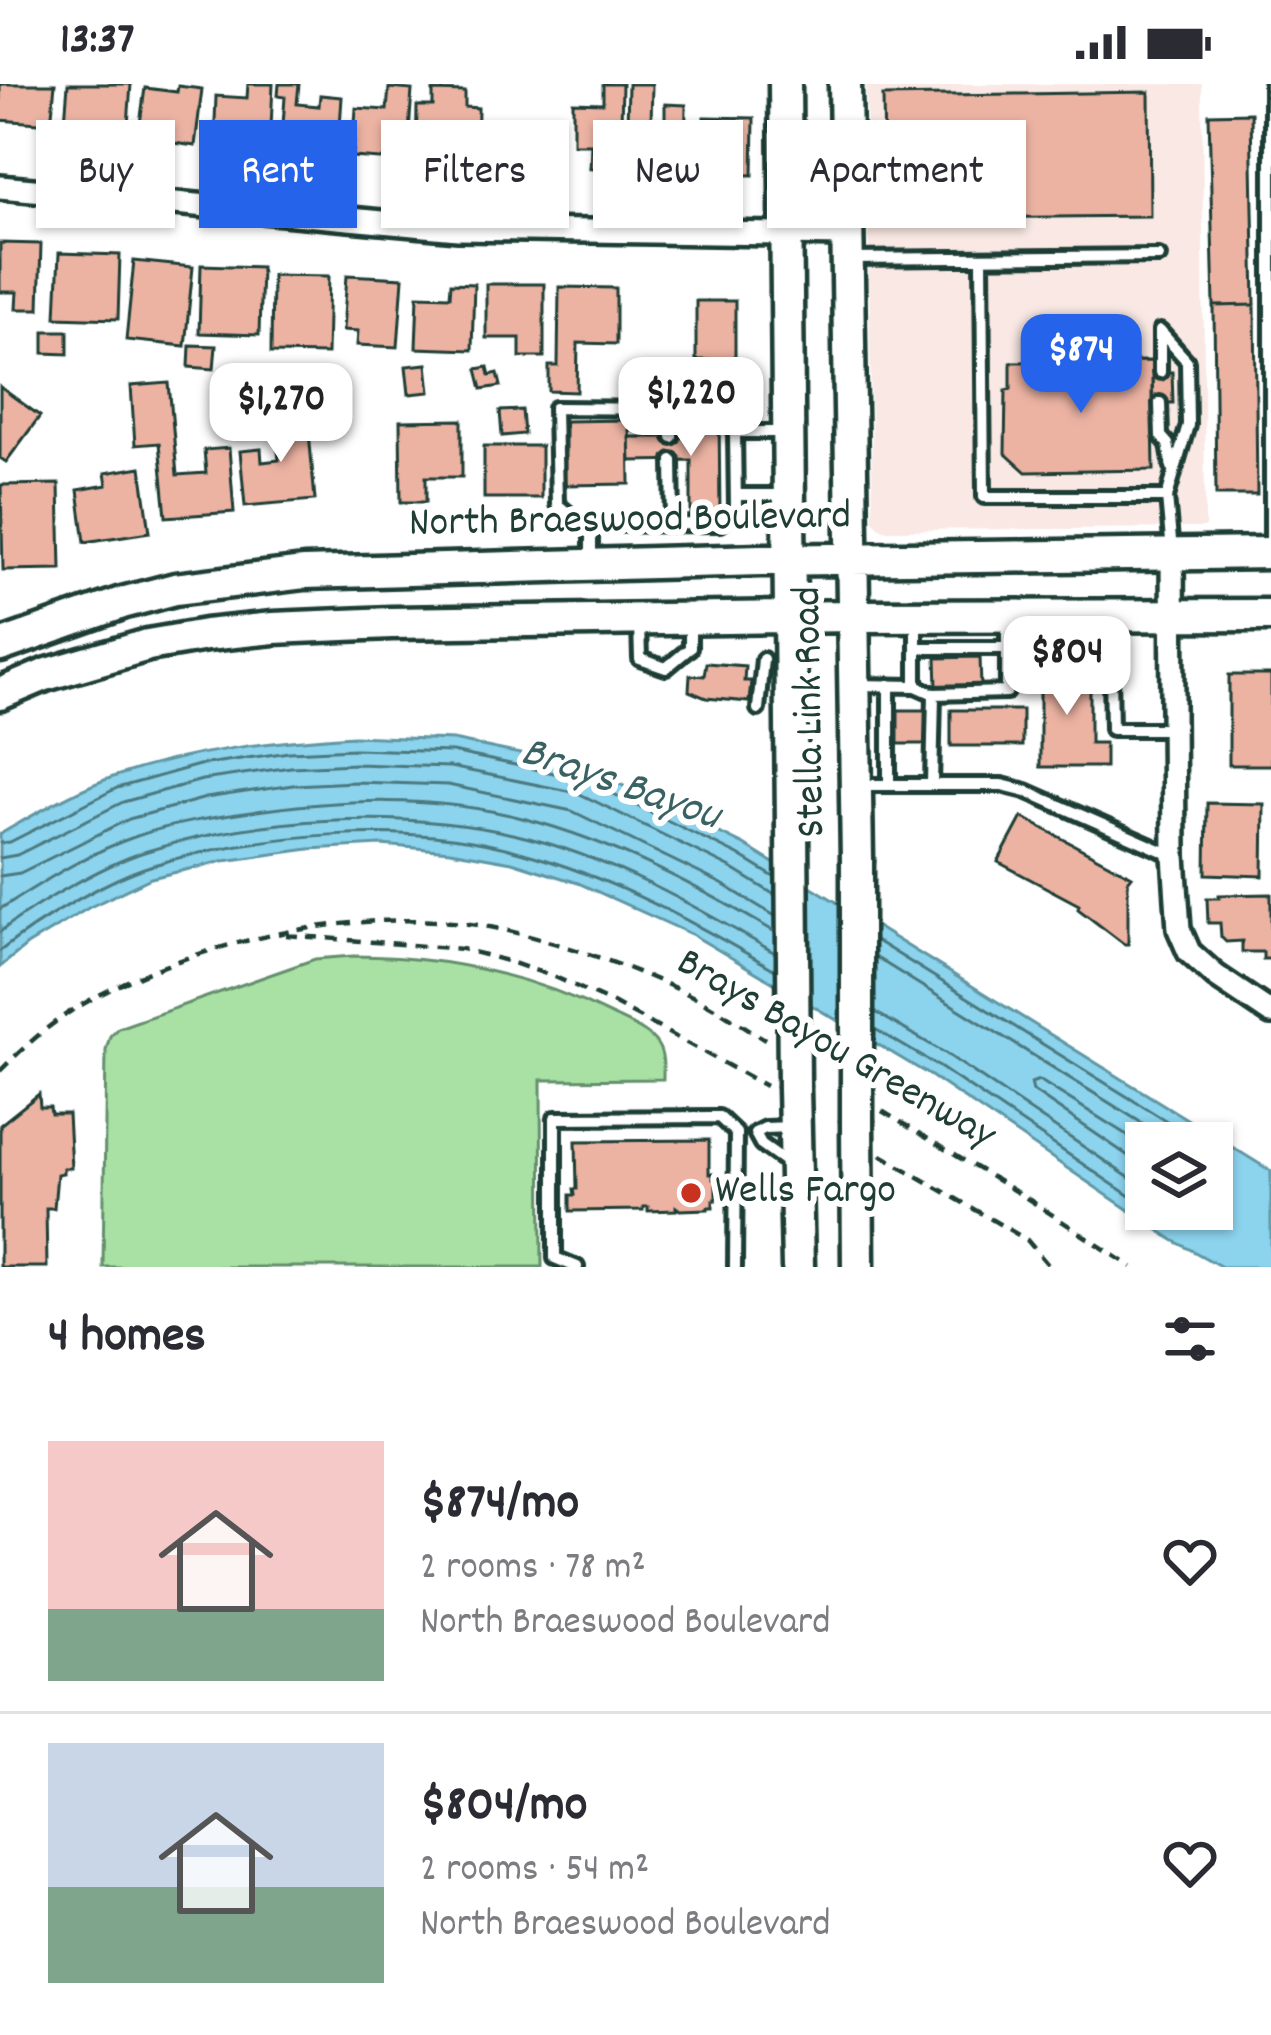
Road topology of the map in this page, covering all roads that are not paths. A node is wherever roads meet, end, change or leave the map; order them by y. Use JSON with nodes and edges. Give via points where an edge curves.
{"nodes":[{"id":1,"x":785,"y":84,"type":"edge"},
{"id":2,"x":845,"y":84,"type":"edge"},
{"id":3,"x":1271,"y":84,"type":"edge"},
{"id":4,"x":1271,"y":117,"type":"edge"},
{"id":5,"x":0,"y":187,"type":"edge"},
{"id":6,"x":786,"y":236,"type":"junction"},
{"id":7,"x":846,"y":247,"type":"junction"},
{"id":8,"x":1159,"y":256,"type":"dead end"},
{"id":9,"x":982,"y":258,"type":"junction"},
{"id":10,"x":1160,"y":372,"type":"dead end"},
{"id":11,"x":1160,"y":403,"type":"dead end"},
{"id":12,"x":790,"y":432,"type":"junction"},
{"id":13,"x":672,"y":437,"type":"dead end"},
{"id":14,"x":672,"y":460,"type":"dead end"},
{"id":15,"x":1173,"y":470,"type":"junction"},
{"id":16,"x":736,"y":494,"type":"junction"},
{"id":17,"x":790,"y":494,"type":"junction"},
{"id":18,"x":1167,"y":497,"type":"junction"},
{"id":19,"x":673,"y":524,"type":"junction"},
{"id":20,"x":721,"y":524,"type":"junction"},
{"id":21,"x":591,"y":525,"type":"junction"},
{"id":22,"x":657,"y":525,"type":"junction"},
{"id":23,"x":1271,"y":550,"type":"edge"},
{"id":24,"x":1172,"y":555,"type":"junction"},
{"id":25,"x":792,"y":559,"type":"junction"},
{"id":26,"x":851,"y":559,"type":"junction"},
{"id":27,"x":721,"y":561,"type":"junction"},
{"id":28,"x":659,"y":562,"type":"junction"},
{"id":29,"x":591,"y":564,"type":"junction"},
{"id":30,"x":391,"y":569,"type":"junction"},
{"id":31,"x":1172,"y":614,"type":"junction"},
{"id":32,"x":916,"y":615,"type":"junction"},
{"id":33,"x":1007,"y":615,"type":"junction"},
{"id":34,"x":1110,"y":615,"type":"junction"},
{"id":35,"x":1271,"y":615,"type":"edge"},
{"id":36,"x":852,"y":616,"type":"junction"},
{"id":37,"x":791,"y":617,"type":"junction"},
{"id":38,"x":689,"y":619,"type":"junction"},
{"id":39,"x":639,"y":620,"type":"junction"},
{"id":40,"x":391,"y":623,"type":"junction"},
{"id":41,"x":0,"y":646,"type":"edge"},
{"id":42,"x":916,"y":648,"type":"junction"},
{"id":43,"x":1008,"y":648,"type":"junction"},
{"id":44,"x":764,"y":659,"type":"dead end"},
{"id":45,"x":3,"y":685,"type":"edge"},
{"id":46,"x":853,"y":685,"type":"junction"},
{"id":47,"x":889,"y":685,"type":"junction"},
{"id":48,"x":916,"y":686,"type":"junction"},
{"id":49,"x":776,"y":690,"type":"junction"},
{"id":50,"x":934,"y":694,"type":"junction"},
{"id":51,"x":758,"y":709,"type":"dead end"},
{"id":52,"x":1173,"y":729,"type":"junction"},
{"id":53,"x":855,"y":785,"type":"junction"},
{"id":54,"x":889,"y":785,"type":"junction"},
{"id":55,"x":932,"y":785,"type":"junction"},
{"id":56,"x":1174,"y":856,"type":"junction"},
{"id":57,"x":1271,"y":1013,"type":"edge"},
{"id":58,"x":796,"y":1127,"type":"junction"},
{"id":59,"x":736,"y":1133,"type":"junction"},
{"id":60,"x":755,"y":1133,"type":"junction"},
{"id":61,"x":797,"y":1170,"type":"junction"},
{"id":62,"x":577,"y":1267,"type":"edge"},
{"id":63,"x":735,"y":1267,"type":"edge"},
{"id":64,"x":798,"y":1267,"type":"edge"},
{"id":65,"x":858,"y":1267,"type":"edge"}],
"edges":[{"from":1,"to":6,"type":"main road","name":"Stella Link Road"},
{"from":2,"to":7,"type":"main road","name":"Stella Link Road"},
{"from":3,"to":4,"type":"lane"},
{"from":4,"to":23,"type":"lane"},
{"from":5,"to":6,"type":"street","via":[[458,229]]},
{"from":6,"to":7,"type":"street"},
{"from":6,"to":12,"type":"main road","name":"Stella Link Road"},
{"from":7,"to":9,"type":"lane"},
{"from":7,"to":26,"type":"main road","name":"Stella Link Road"},
{"from":8,"to":9,"type":"lane"},
{"from":9,"to":18,"type":"lane","via":[[984,497]]},
{"from":10,"to":15,"type":"lane","via":[[1160,331],[1187,361],[1188,424]]},
{"from":11,"to":15,"type":"lane"},
{"from":12,"to":16,"type":"lane","via":[[735,432]]},
{"from":12,"to":17,"type":"main road","name":"Stella Link Road"},
{"from":13,"to":21,"type":"lane","via":[[672,409],[555,409],[557,504]]},
{"from":14,"to":19,"type":"lane"},
{"from":15,"to":18,"type":"lane"},
{"from":16,"to":17,"type":"lane"},
{"from":16,"to":20,"type":"lane","via":[[736,508]]},
{"from":17,"to":25,"type":"main road","name":"Stella Link Road"},
{"from":18,"to":24,"type":"lane"},
{"from":19,"to":20,"type":"lane"},
{"from":19,"to":22,"type":"lane"},
{"from":20,"to":27,"type":"lane"},
{"from":21,"to":22,"type":"lane"},
{"from":21,"to":29,"type":"lane"},
{"from":22,"to":28,"type":"lane"},
{"from":23,"to":24,"type":"main road","name":"North Braeswood Boulevard"},
{"from":24,"to":26,"type":"main road","name":"North Braeswood Boulevard"},
{"from":24,"to":31,"type":"street"},
{"from":25,"to":26,"type":"main road","name":"North Braeswood Boulevard"},
{"from":25,"to":27,"type":"main road","name":"North Braeswood Boulevard"},
{"from":25,"to":37,"type":"main road","name":"Stella Link Road"},
{"from":26,"to":36,"type":"main road","name":"Stella Link Road"},
{"from":27,"to":28,"type":"main road","name":"North Braeswood Boulevard"},
{"from":28,"to":29,"type":"main road","name":"North Braeswood Boulevard"},
{"from":29,"to":30,"type":"main road","name":"North Braeswood Boulevard"},
{"from":30,"to":40,"type":"main road"},
{"from":30,"to":41,"type":"main road","name":"North Braeswood Boulevard","via":[[175,589]]},
{"from":31,"to":34,"type":"main road"},
{"from":31,"to":35,"type":"main road"},
{"from":31,"to":52,"type":"street"},
{"from":32,"to":33,"type":"main road"},
{"from":32,"to":36,"type":"main road"},
{"from":32,"to":42,"type":"lane"},
{"from":33,"to":34,"type":"main road"},
{"from":33,"to":43,"type":"lane"},
{"from":34,"to":52,"type":"lane","via":[[1112,729]]},
{"from":36,"to":37,"type":"main road"},
{"from":36,"to":46,"type":"main road","name":"Stella Link Road"},
{"from":37,"to":38,"type":"main road"},
{"from":37,"to":49,"type":"main road","name":"Stella Link Road"},
{"from":38,"to":39,"type":"main road"},
{"from":38,"to":39,"type":"lane","via":[[690,648],[666,668],[640,659]]},
{"from":39,"to":40,"type":"main road"},
{"from":40,"to":45,"type":"main road","via":[[206,635]]},
{"from":42,"to":43,"type":"lane"},
{"from":42,"to":48,"type":"lane"},
{"from":43,"to":50,"type":"lane","via":[[1007,692]]},
{"from":44,"to":49,"type":"lane"},
{"from":46,"to":47,"type":"lane"},
{"from":46,"to":53,"type":"main road","name":"Stella Link Road"},
{"from":47,"to":48,"type":"lane"},
{"from":47,"to":54,"type":"lane"},
{"from":48,"to":50,"type":"lane"},
{"from":49,"to":51,"type":"lane"},
{"from":49,"to":58,"type":"main road","name":"Stella Link Road","bridge":true,"via":[[792,825],[782,1089]]},
{"from":50,"to":55,"type":"lane"},
{"from":52,"to":56,"type":"street"},
{"from":53,"to":54,"type":"lane"},
{"from":53,"to":65,"type":"main road","name":"Stella Link Road","bridge":true,"via":[[866,1125]]},
{"from":54,"to":55,"type":"lane"},
{"from":55,"to":56,"type":"lane","via":[[1026,791]]},
{"from":56,"to":57,"type":"street","via":[[1179,929],[1190,952]]},
{"from":58,"to":60,"type":"lane"},
{"from":58,"to":61,"type":"main road","name":"Stella Link Road"},
{"from":59,"to":60,"type":"lane"},
{"from":59,"to":62,"type":"lane","via":[[719,1117],[555,1118],[555,1258]]},
{"from":59,"to":63,"type":"lane"},
{"from":60,"to":61,"type":"lane"},
{"from":61,"to":64,"type":"main road","name":"Stella Link Road"}]}
